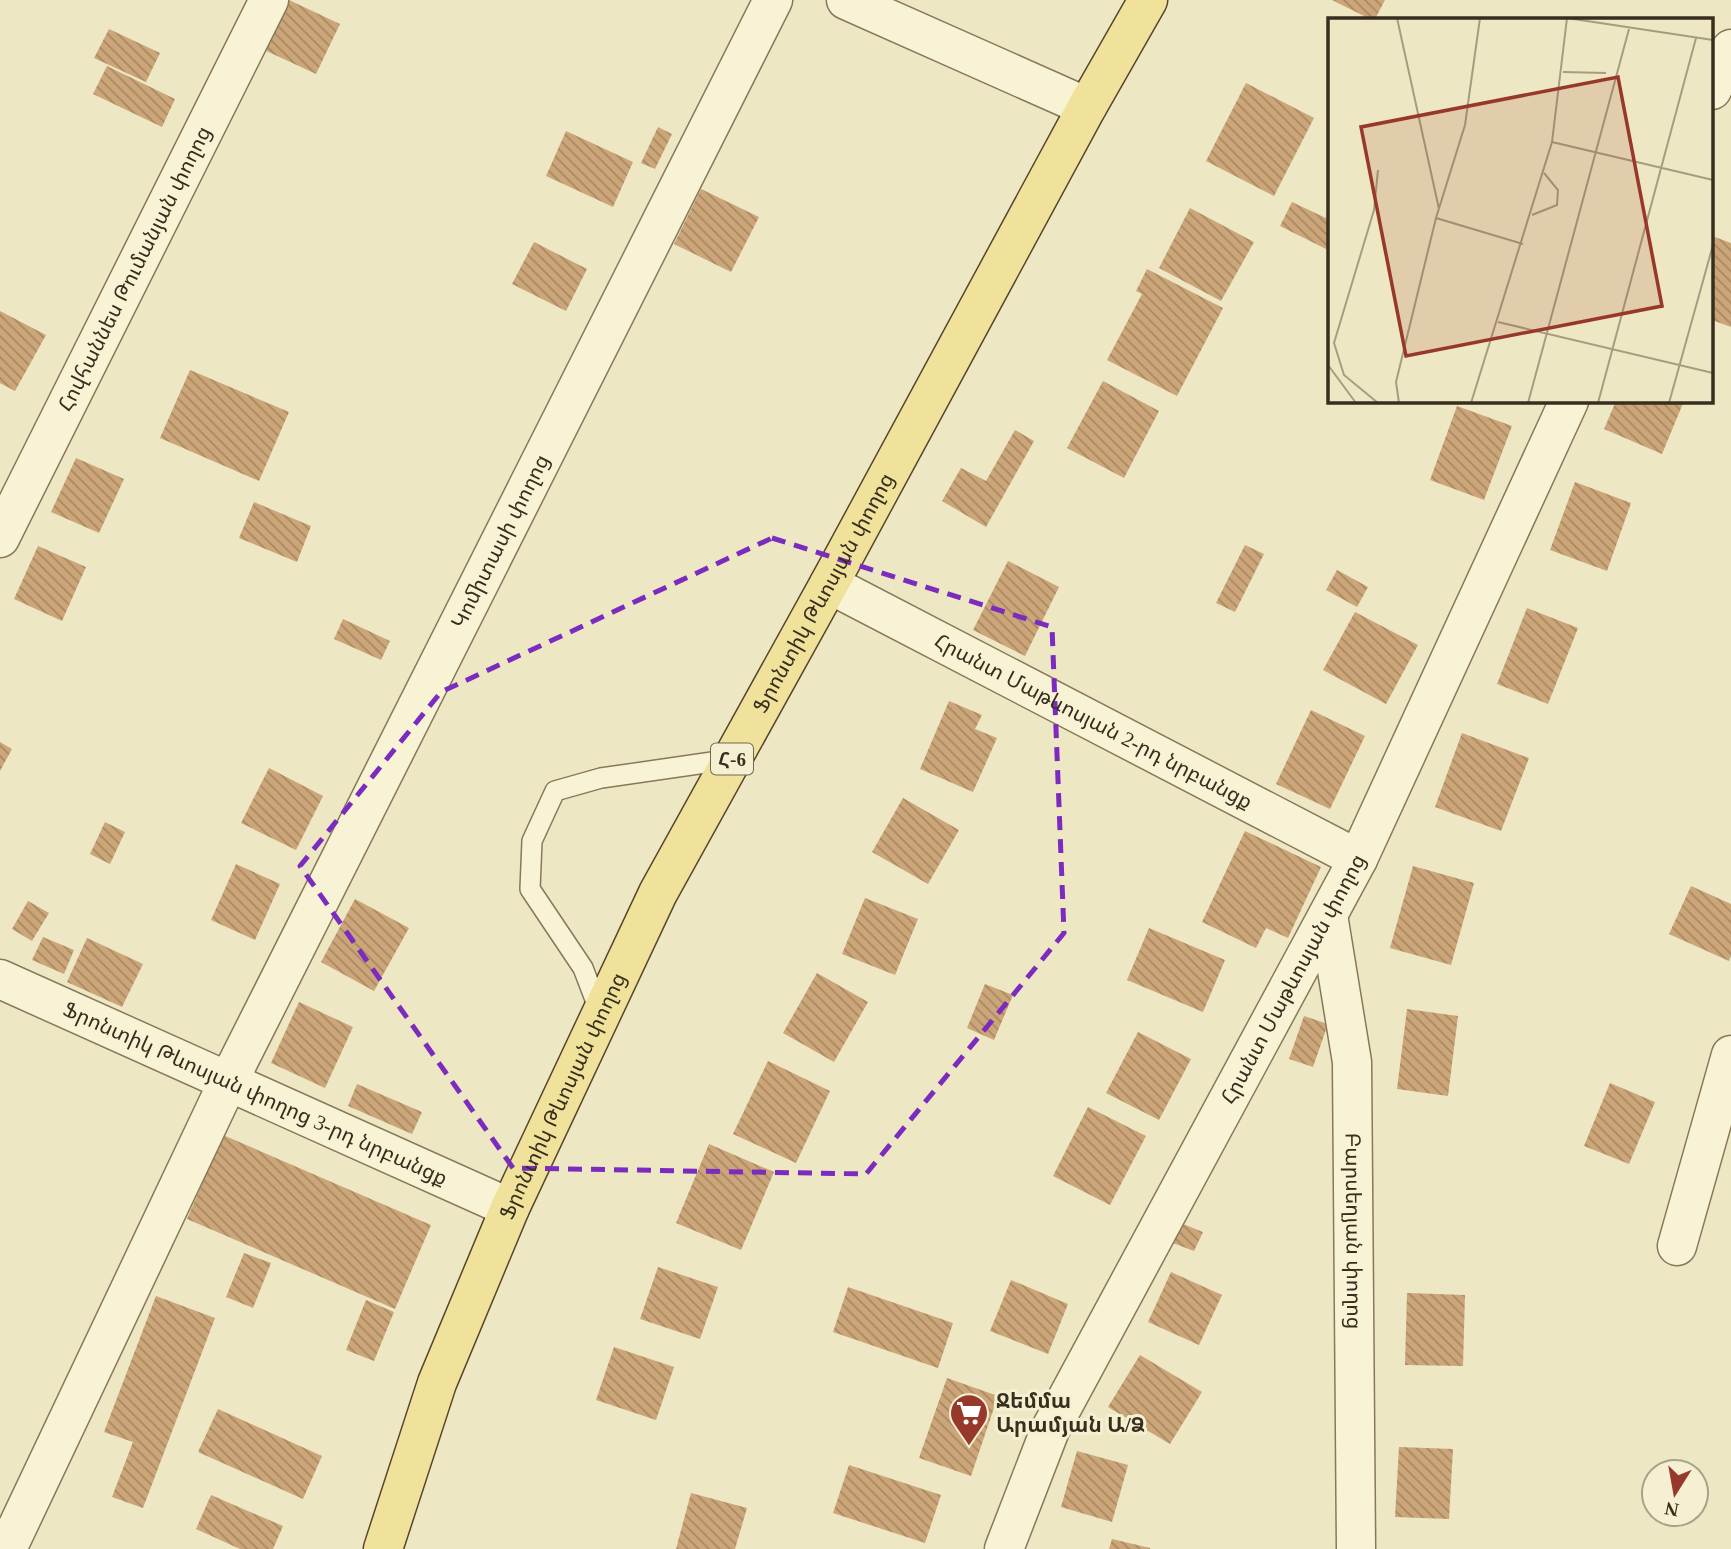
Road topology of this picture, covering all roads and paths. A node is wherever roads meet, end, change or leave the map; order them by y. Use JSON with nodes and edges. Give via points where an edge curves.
{"nodes":[{"id":1,"x":269,"y":0,"type":"edge"},
{"id":2,"x":773,"y":0,"type":"edge"},
{"id":3,"x":846,"y":0,"type":"edge"},
{"id":4,"x":1148,"y":0,"type":"edge"},
{"id":5,"x":1731,"y":48,"type":"edge"},
{"id":6,"x":1714,"y":86,"type":"edge"},
{"id":7,"x":1087,"y":107,"type":"junction"},
{"id":8,"x":1569,"y":402,"type":"edge"},
{"id":9,"x":0,"y":538,"type":"edge"},
{"id":10,"x":829,"y":584,"type":"junction"},
{"id":11,"x":733,"y":759,"type":"junction"},
{"id":12,"x":1358,"y":859,"type":"junction"},
{"id":13,"x":1328,"y":915,"type":"junction"},
{"id":14,"x":0,"y":979,"type":"edge"},
{"id":15,"x":601,"y":1015,"type":"junction"},
{"id":16,"x":1731,"y":1055,"type":"edge"},
{"id":17,"x":228,"y":1082,"type":"junction"},
{"id":18,"x":510,"y":1208,"type":"junction"},
{"id":19,"x":1677,"y":1246,"type":"dead end"},
{"id":20,"x":8,"y":1549,"type":"edge"},
{"id":21,"x":383,"y":1549,"type":"edge"},
{"id":22,"x":1004,"y":1549,"type":"edge"},
{"id":23,"x":1356,"y":1549,"type":"edge"}],
"edges":[{"from":1,"to":9,"type":"street","name":"Հովհաննես Թումանյան փողոց"},
{"from":2,"to":17,"type":"street","name":"Կոմիտասի փողոց"},
{"from":3,"to":7,"type":"street"},
{"from":4,"to":7,"type":"main road","name":"Ֆրոնտիկ Թևոսյան փողոց","number":"Հ-6"},
{"from":5,"to":6,"type":"street"},
{"from":7,"to":10,"type":"main road","name":"Ֆրոնտիկ Թևոսյան փողոց","number":"Հ-6"},
{"from":8,"to":12,"type":"street","name":"Հրանտ Մաթևոսյան փողոց"},
{"from":10,"to":11,"type":"main road","name":"Ֆրոնտիկ Թևոսյան փողոց","number":"Հ-6"},
{"from":10,"to":12,"type":"street","name":"Հրանտ Մաթևոսյան 2-րդ նրբանցք"},
{"from":11,"to":15,"type":"main road","name":"Ֆրոնտիկ Թևոսյան փողոց","number":"Հ-6","via":[[658,893]]},
{"from":11,"to":15,"type":"lane","via":[[601,778],[555,791],[532,841],[530,889],[583,968]]},
{"from":12,"to":13,"type":"street","name":"Հրանտ Մաթևոսյան փողոց"},
{"from":13,"to":22,"type":"street","name":"Հրանտ Մաթևոսյան փողոց","via":[[1050,1430]]},
{"from":13,"to":23,"type":"street","name":"Բարսեղյան փողոց","via":[[1352,1062]]},
{"from":14,"to":17,"type":"street","name":"Ֆրոնտիկ Թևոսյան փողոց 3-րդ նրբանցք"},
{"from":15,"to":18,"type":"main road","name":"Ֆրոնտիկ Թևոսյան փողոց","number":"Հ-6"},
{"from":16,"to":19,"type":"street"},
{"from":17,"to":18,"type":"street","name":"Ֆրոնտիկ Թևոսյան փողոց 3-րդ նրբանցք"},
{"from":17,"to":20,"type":"street","name":"Կոմիտասի փողոց"},
{"from":18,"to":21,"type":"main road","name":"Ֆրոնտիկ Թևոսյան փողոց","number":"Հ-6","via":[[437,1383]]}]}
